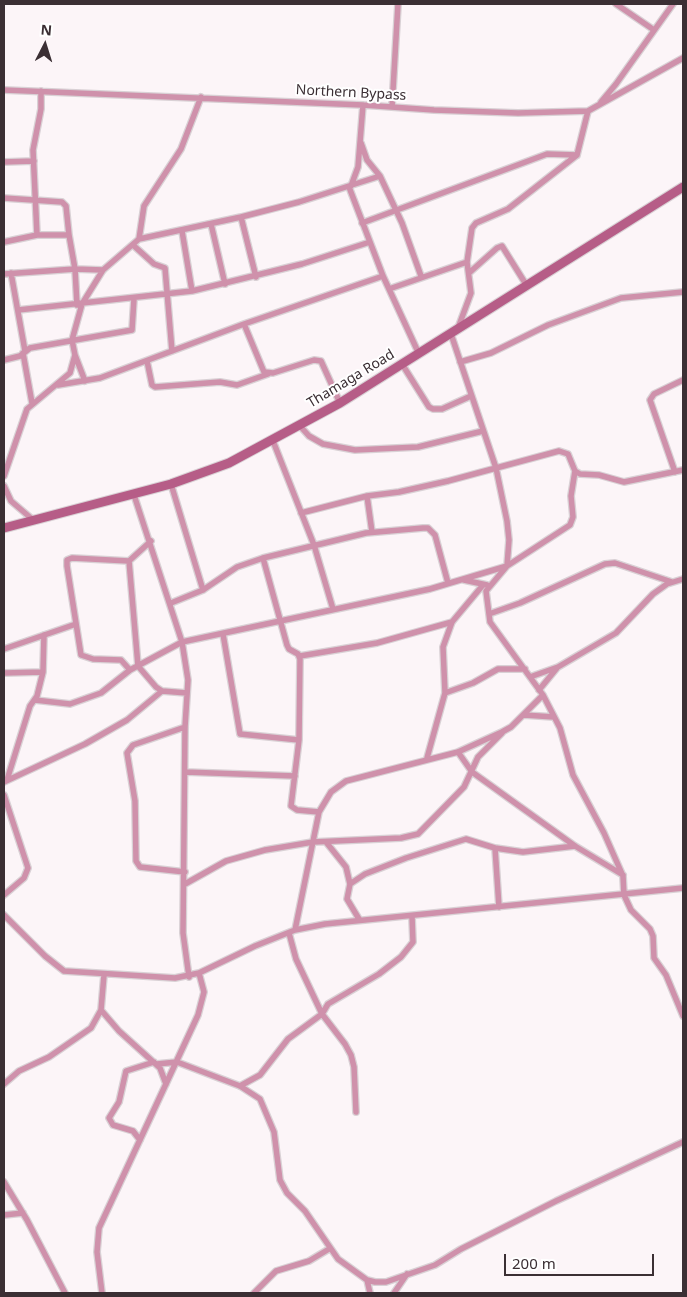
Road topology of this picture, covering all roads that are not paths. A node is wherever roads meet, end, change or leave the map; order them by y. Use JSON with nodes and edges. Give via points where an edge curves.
{"nodes":[{"id":1,"x":398,"y":4,"type":"edge"},
{"id":2,"x":616,"y":4,"type":"edge"},
{"id":3,"x":673,"y":4,"type":"edge"},
{"id":4,"x":654,"y":30,"type":"junction"},
{"id":5,"x":683,"y":58,"type":"edge"},
{"id":6,"x":4,"y":90,"type":"edge"},
{"id":7,"x":42,"y":91,"type":"junction"},
{"id":8,"x":201,"y":97,"type":"junction"},
{"id":9,"x":363,"y":105,"type":"junction"},
{"id":10,"x":598,"y":105,"type":"junction"},
{"id":11,"x":392,"y":107,"type":"junction"},
{"id":12,"x":588,"y":111,"type":"junction"},
{"id":13,"x":361,"y":143,"type":"junction"},
{"id":14,"x":577,"y":155,"type":"junction"},
{"id":15,"x":34,"y":161,"type":"junction"},
{"id":16,"x":4,"y":162,"type":"edge"},
{"id":17,"x":380,"y":176,"type":"junction"},
{"id":18,"x":350,"y":186,"type":"junction"},
{"id":19,"x":683,"y":187,"type":"edge"},
{"id":20,"x":4,"y":198,"type":"edge"},
{"id":21,"x":34,"y":200,"type":"junction"},
{"id":22,"x":396,"y":210,"type":"junction"},
{"id":23,"x":241,"y":217,"type":"junction"},
{"id":24,"x":362,"y":223,"type":"junction"},
{"id":25,"x":211,"y":224,"type":"junction"},
{"id":26,"x":182,"y":231,"type":"junction"},
{"id":27,"x":68,"y":235,"type":"junction"},
{"id":28,"x":37,"y":236,"type":"junction"},
{"id":29,"x":139,"y":239,"type":"junction"},
{"id":30,"x":4,"y":242,"type":"edge"},
{"id":31,"x":370,"y":242,"type":"junction"},
{"id":32,"x":133,"y":245,"type":"junction"},
{"id":33,"x":467,"y":262,"type":"junction"},
{"id":34,"x":75,"y":269,"type":"junction"},
{"id":35,"x":103,"y":270,"type":"junction"},
{"id":36,"x":469,"y":273,"type":"junction"},
{"id":37,"x":4,"y":274,"type":"edge"},
{"id":38,"x":11,"y":274,"type":"junction"},
{"id":39,"x":256,"y":276,"type":"junction"},
{"id":40,"x":383,"y":276,"type":"junction"},
{"id":41,"x":421,"y":276,"type":"junction"},
{"id":42,"x":225,"y":284,"type":"junction"},
{"id":43,"x":527,"y":286,"type":"junction"},
{"id":44,"x":389,"y":289,"type":"junction"},
{"id":45,"x":192,"y":291,"type":"junction"},
{"id":46,"x":683,"y":292,"type":"edge"},
{"id":47,"x":168,"y":295,"type":"junction"},
{"id":48,"x":134,"y":298,"type":"junction"},
{"id":49,"x":80,"y":305,"type":"junction"},
{"id":50,"x":18,"y":310,"type":"junction"},
{"id":51,"x":244,"y":324,"type":"junction"},
{"id":52,"x":454,"y":332,"type":"junction"},
{"id":53,"x":72,"y":340,"type":"junction"},
{"id":54,"x":172,"y":351,"type":"junction"},
{"id":55,"x":24,"y":352,"type":"junction"},
{"id":56,"x":419,"y":354,"type":"junction"},
{"id":57,"x":75,"y":355,"type":"junction"},
{"id":58,"x":4,"y":360,"type":"edge"},
{"id":59,"x":146,"y":361,"type":"junction"},
{"id":60,"x":460,"y":362,"type":"junction"},
{"id":61,"x":402,"y":364,"type":"junction"},
{"id":62,"x":268,"y":374,"type":"junction"},
{"id":63,"x":683,"y":380,"type":"edge"},
{"id":64,"x":85,"y":381,"type":"junction"},
{"id":65,"x":56,"y":385,"type":"junction"},
{"id":66,"x":471,"y":396,"type":"junction"},
{"id":67,"x":32,"y":403,"type":"junction"},
{"id":68,"x":340,"y":403,"type":"junction"},
{"id":69,"x":300,"y":426,"type":"junction"},
{"id":70,"x":483,"y":431,"type":"junction"},
{"id":71,"x":273,"y":441,"type":"junction"},
{"id":72,"x":496,"y":468,"type":"junction"},
{"id":73,"x":683,"y":470,"type":"edge"},
{"id":74,"x":576,"y":471,"type":"junction"},
{"id":75,"x":675,"y":472,"type":"junction"},
{"id":76,"x":4,"y":475,"type":"edge"},
{"id":77,"x":171,"y":484,"type":"junction"},
{"id":78,"x":4,"y":486,"type":"edge"},
{"id":79,"x":134,"y":495,"type":"junction"},
{"id":80,"x":367,"y":496,"type":"junction"},
{"id":81,"x":301,"y":512,"type":"junction"},
{"id":82,"x":32,"y":519,"type":"junction"},
{"id":83,"x":4,"y":528,"type":"edge"},
{"id":84,"x":372,"y":532,"type":"junction"},
{"id":85,"x":150,"y":541,"type":"junction"},
{"id":86,"x":314,"y":544,"type":"junction"},
{"id":87,"x":263,"y":558,"type":"junction"},
{"id":88,"x":129,"y":560,"type":"junction"},
{"id":89,"x":507,"y":566,"type":"junction"},
{"id":90,"x":683,"y":578,"type":"edge"},
{"id":91,"x":462,"y":580,"type":"junction"},
{"id":92,"x":672,"y":582,"type":"junction"},
{"id":93,"x":448,"y":583,"type":"junction"},
{"id":94,"x":486,"y":585,"type":"junction"},
{"id":95,"x":203,"y":590,"type":"junction"},
{"id":96,"x":171,"y":603,"type":"junction"},
{"id":97,"x":333,"y":609,"type":"junction"},
{"id":98,"x":488,"y":614,"type":"junction"},
{"id":99,"x":282,"y":621,"type":"junction"},
{"id":100,"x":452,"y":622,"type":"junction"},
{"id":101,"x":76,"y":624,"type":"junction"},
{"id":102,"x":223,"y":634,"type":"junction"},
{"id":103,"x":44,"y":636,"type":"junction"},
{"id":104,"x":182,"y":642,"type":"junction"},
{"id":105,"x":4,"y":649,"type":"edge"},
{"id":106,"x":300,"y":656,"type":"junction"},
{"id":107,"x":138,"y":666,"type":"junction"},
{"id":108,"x":558,"y":666,"type":"junction"},
{"id":109,"x":525,"y":669,"type":"junction"},
{"id":110,"x":130,"y":670,"type":"junction"},
{"id":111,"x":43,"y":672,"type":"junction"},
{"id":112,"x":4,"y":673,"type":"edge"},
{"id":113,"x":530,"y":677,"type":"junction"},
{"id":114,"x":162,"y":691,"type":"junction"},
{"id":115,"x":187,"y":693,"type":"junction"},
{"id":116,"x":445,"y":693,"type":"junction"},
{"id":117,"x":541,"y":693,"type":"junction"},
{"id":118,"x":35,"y":700,"type":"junction"},
{"id":119,"x":524,"y":715,"type":"junction"},
{"id":120,"x":554,"y":717,"type":"junction"},
{"id":121,"x":185,"y":727,"type":"junction"},
{"id":122,"x":502,"y":732,"type":"junction"},
{"id":123,"x":299,"y":740,"type":"junction"},
{"id":124,"x":458,"y":752,"type":"junction"},
{"id":125,"x":427,"y":758,"type":"junction"},
{"id":126,"x":185,"y":772,"type":"junction"},
{"id":127,"x":472,"y":772,"type":"junction"},
{"id":128,"x":294,"y":776,"type":"junction"},
{"id":129,"x":5,"y":781,"type":"edge"},
{"id":130,"x":4,"y":794,"type":"edge"},
{"id":131,"x":319,"y":812,"type":"junction"},
{"id":132,"x":313,"y":842,"type":"junction"},
{"id":133,"x":326,"y":842,"type":"junction"},
{"id":134,"x":575,"y":846,"type":"junction"},
{"id":135,"x":496,"y":848,"type":"junction"},
{"id":136,"x":185,"y":872,"type":"junction"},
{"id":137,"x":623,"y":876,"type":"junction"},
{"id":138,"x":185,"y":884,"type":"junction"},
{"id":139,"x":350,"y":884,"type":"junction"},
{"id":140,"x":683,"y":888,"type":"edge"},
{"id":141,"x":4,"y":895,"type":"edge"},
{"id":142,"x":624,"y":895,"type":"junction"},
{"id":143,"x":499,"y":907,"type":"junction"},
{"id":144,"x":4,"y":915,"type":"edge"},
{"id":145,"x":412,"y":917,"type":"junction"},
{"id":146,"x":359,"y":919,"type":"junction"},
{"id":147,"x":292,"y":932,"type":"junction"},
{"id":148,"x":199,"y":973,"type":"junction"},
{"id":149,"x":104,"y":975,"type":"junction"},
{"id":150,"x":189,"y":977,"type":"junction"},
{"id":151,"x":101,"y":1010,"type":"junction"},
{"id":152,"x":322,"y":1014,"type":"junction"},
{"id":153,"x":683,"y":1016,"type":"edge"},
{"id":154,"x":177,"y":1062,"type":"junction"},
{"id":155,"x":155,"y":1063,"type":"junction"},
{"id":156,"x":4,"y":1084,"type":"edge"},
{"id":157,"x":166,"y":1084,"type":"junction"},
{"id":158,"x":240,"y":1086,"type":"junction"},
{"id":159,"x":356,"y":1112,"type":"dead end"},
{"id":160,"x":140,"y":1140,"type":"junction"},
{"id":161,"x":683,"y":1142,"type":"edge"},
{"id":162,"x":4,"y":1182,"type":"edge"},
{"id":163,"x":23,"y":1213,"type":"junction"},
{"id":164,"x":4,"y":1215,"type":"edge"},
{"id":165,"x":329,"y":1249,"type":"junction"},
{"id":166,"x":406,"y":1274,"type":"junction"},
{"id":167,"x":366,"y":1280,"type":"junction"},
{"id":168,"x":103,"y":1292,"type":"edge"},
{"id":169,"x":65,"y":1293,"type":"edge"},
{"id":170,"x":254,"y":1293,"type":"edge"},
{"id":171,"x":370,"y":1293,"type":"edge"},
{"id":172,"x":394,"y":1293,"type":"edge"}],
"edges":[{"from":1,"to":11,"type":"street"},
{"from":2,"to":4,"type":"street"},
{"from":3,"to":4,"type":"street"},
{"from":4,"to":10,"type":"street"},
{"from":5,"to":10,"type":"street"},
{"from":6,"to":7,"type":"street","name":"Northern Bypass"},
{"from":7,"to":8,"type":"street","name":"Northern Bypass"},
{"from":7,"to":15,"type":"street"},
{"from":8,"to":9,"type":"street","name":"Northern Bypass"},
{"from":8,"to":29,"type":"street","via":[[181,149],[144,206]]},
{"from":9,"to":11,"type":"street","name":"Northern Bypass"},
{"from":9,"to":13,"type":"street"},
{"from":10,"to":12,"type":"street"},
{"from":11,"to":12,"type":"street","name":"Northern Bypass","via":[[486,112]]},
{"from":12,"to":14,"type":"street"},
{"from":13,"to":17,"type":"street","via":[[367,160]]},
{"from":13,"to":18,"type":"street","via":[[358,166]]},
{"from":14,"to":22,"type":"street","via":[[547,154]]},
{"from":14,"to":33,"type":"street","via":[[508,209],[476,223],[472,228]]},
{"from":15,"to":16,"type":"street"},
{"from":15,"to":21,"type":"street"},
{"from":17,"to":18,"type":"street"},
{"from":17,"to":22,"type":"street"},
{"from":18,"to":23,"type":"street"},
{"from":18,"to":24,"type":"street"},
{"from":19,"to":43,"type":"main road","name":"Thamaga Road"},
{"from":20,"to":21,"type":"street"},
{"from":21,"to":27,"type":"street","via":[[64,203]]},
{"from":21,"to":28,"type":"street"},
{"from":22,"to":24,"type":"street"},
{"from":22,"to":41,"type":"street"},
{"from":23,"to":25,"type":"street"},
{"from":23,"to":39,"type":"street"},
{"from":24,"to":31,"type":"street"},
{"from":25,"to":26,"type":"street"},
{"from":25,"to":42,"type":"street"},
{"from":26,"to":29,"type":"street"},
{"from":26,"to":45,"type":"street"},
{"from":27,"to":28,"type":"street"},
{"from":27,"to":34,"type":"street"},
{"from":28,"to":30,"type":"street"},
{"from":29,"to":32,"type":"street"},
{"from":31,"to":39,"type":"street"},
{"from":31,"to":40,"type":"street"},
{"from":32,"to":35,"type":"street"},
{"from":32,"to":47,"type":"street","via":[[154,264],[165,267]]},
{"from":33,"to":36,"type":"street"},
{"from":33,"to":41,"type":"street"},
{"from":34,"to":35,"type":"street"},
{"from":34,"to":38,"type":"street"},
{"from":34,"to":49,"type":"street"},
{"from":35,"to":49,"type":"street"},
{"from":36,"to":43,"type":"street","via":[[502,246]]},
{"from":36,"to":52,"type":"street","via":[[471,293]]},
{"from":37,"to":38,"type":"street"},
{"from":38,"to":50,"type":"street"},
{"from":39,"to":42,"type":"street"},
{"from":40,"to":44,"type":"street"},
{"from":40,"to":51,"type":"street"},
{"from":41,"to":44,"type":"street"},
{"from":42,"to":45,"type":"street"},
{"from":43,"to":52,"type":"main road","name":"Thamaga Road"},
{"from":44,"to":56,"type":"street"},
{"from":45,"to":47,"type":"street"},
{"from":46,"to":60,"type":"street","via":[[621,298],[556,322],[491,353]]},
{"from":47,"to":48,"type":"street"},
{"from":47,"to":54,"type":"street"},
{"from":48,"to":49,"type":"street"},
{"from":48,"to":53,"type":"street","via":[[132,330]]},
{"from":49,"to":50,"type":"street"},
{"from":49,"to":53,"type":"street"},
{"from":50,"to":55,"type":"street"},
{"from":51,"to":54,"type":"street"},
{"from":51,"to":62,"type":"street"},
{"from":52,"to":56,"type":"main road","name":"Thamaga Road"},
{"from":52,"to":60,"type":"street"},
{"from":53,"to":55,"type":"street"},
{"from":53,"to":57,"type":"street"},
{"from":54,"to":59,"type":"street"},
{"from":55,"to":58,"type":"street"},
{"from":55,"to":67,"type":"street"},
{"from":56,"to":61,"type":"main road","name":"Thamaga Road"},
{"from":57,"to":64,"type":"street"},
{"from":57,"to":65,"type":"street","via":[[70,372]]},
{"from":59,"to":62,"type":"street","via":[[155,387],[220,382],[237,385]]},
{"from":59,"to":64,"type":"street"},
{"from":60,"to":66,"type":"street"},
{"from":61,"to":66,"type":"street","via":[[433,409],[442,409]]},
{"from":61,"to":68,"type":"main road","name":"Thamaga Road"},
{"from":62,"to":68,"type":"street","via":[[314,360],[321,361]]},
{"from":63,"to":75,"type":"street","via":[[654,394],[650,400]]},
{"from":64,"to":65,"type":"street"},
{"from":65,"to":67,"type":"street"},
{"from":66,"to":70,"type":"street"},
{"from":67,"to":76,"type":"street","via":[[24,416]]},
{"from":68,"to":69,"type":"main road","name":"Thamaga Road"},
{"from":69,"to":70,"type":"street","via":[[323,444],[355,450],[418,447]]},
{"from":69,"to":71,"type":"main road","name":"Thamaga Road"},
{"from":70,"to":72,"type":"street"},
{"from":71,"to":77,"type":"main road","name":"Thamaga Road","via":[[229,464]]},
{"from":71,"to":81,"type":"street"},
{"from":72,"to":74,"type":"street","via":[[559,451],[568,454]]},
{"from":72,"to":80,"type":"street","via":[[400,492]]},
{"from":72,"to":89,"type":"street","via":[[507,521]]},
{"from":73,"to":75,"type":"street"},
{"from":74,"to":75,"type":"street","via":[[624,482]]},
{"from":74,"to":89,"type":"street","via":[[570,525]]},
{"from":77,"to":79,"type":"main road","name":"Thamaga Road"},
{"from":77,"to":95,"type":"street"},
{"from":78,"to":82,"type":"street","via":[[11,501]]},
{"from":79,"to":82,"type":"main road","name":"Thamaga Road"},
{"from":79,"to":85,"type":"street"},
{"from":80,"to":81,"type":"street"},
{"from":80,"to":84,"type":"street"},
{"from":81,"to":86,"type":"street"},
{"from":82,"to":83,"type":"main road","name":"Thamaga Road"},
{"from":84,"to":86,"type":"street"},
{"from":84,"to":93,"type":"street","via":[[423,528],[432,531],[436,535]]},
{"from":85,"to":88,"type":"street"},
{"from":85,"to":96,"type":"street"},
{"from":86,"to":87,"type":"street"},
{"from":86,"to":97,"type":"street"},
{"from":87,"to":95,"type":"street","via":[[237,567]]},
{"from":87,"to":99,"type":"street"},
{"from":88,"to":101,"type":"street","via":[[68,560]]},
{"from":88,"to":107,"type":"street"},
{"from":89,"to":91,"type":"street"},
{"from":89,"to":94,"type":"street"},
{"from":90,"to":92,"type":"street"},
{"from":91,"to":93,"type":"street"},
{"from":91,"to":94,"type":"street"},
{"from":92,"to":98,"type":"street","via":[[615,563],[605,564]]},
{"from":92,"to":108,"type":"street","via":[[653,594],[616,632]]},
{"from":93,"to":97,"type":"street"},
{"from":94,"to":98,"type":"street"},
{"from":94,"to":100,"type":"street"},
{"from":95,"to":96,"type":"street"},
{"from":96,"to":104,"type":"street"},
{"from":97,"to":99,"type":"street"},
{"from":98,"to":109,"type":"street","via":[[493,628]]},
{"from":99,"to":102,"type":"street"},
{"from":99,"to":106,"type":"street","via":[[289,649]]},
{"from":100,"to":106,"type":"street","via":[[370,644]]},
{"from":100,"to":116,"type":"street","via":[[443,647]]},
{"from":101,"to":103,"type":"street"},
{"from":101,"to":110,"type":"street","via":[[82,657],[121,660]]},
{"from":102,"to":104,"type":"street"},
{"from":102,"to":123,"type":"street","via":[[240,734]]},
{"from":103,"to":105,"type":"street"},
{"from":103,"to":111,"type":"street"},
{"from":104,"to":107,"type":"street"},
{"from":104,"to":115,"type":"street"},
{"from":106,"to":123,"type":"street"},
{"from":107,"to":110,"type":"street"},
{"from":107,"to":114,"type":"street"},
{"from":108,"to":113,"type":"street"},
{"from":108,"to":117,"type":"street"},
{"from":109,"to":113,"type":"street"},
{"from":109,"to":116,"type":"street","via":[[498,669],[474,683]]},
{"from":110,"to":118,"type":"street","via":[[104,691],[73,703]]},
{"from":111,"to":112,"type":"street"},
{"from":111,"to":118,"type":"street"},
{"from":113,"to":117,"type":"street"},
{"from":114,"to":115,"type":"street"},
{"from":114,"to":129,"type":"street","via":[[126,720],[93,739]]},
{"from":115,"to":121,"type":"street"},
{"from":116,"to":125,"type":"street"},
{"from":117,"to":119,"type":"street"},
{"from":117,"to":120,"type":"street"},
{"from":118,"to":129,"type":"street","via":[[30,706]]},
{"from":119,"to":120,"type":"street"},
{"from":119,"to":122,"type":"street"},
{"from":120,"to":137,"type":"street","via":[[573,774]]},
{"from":121,"to":126,"type":"street"},
{"from":121,"to":136,"type":"street","via":[[133,745],[127,753],[135,801],[136,861],[140,867]]},
{"from":122,"to":124,"type":"street"},
{"from":122,"to":127,"type":"street","via":[[478,757]]},
{"from":123,"to":128,"type":"street"},
{"from":124,"to":125,"type":"street"},
{"from":124,"to":127,"type":"street"},
{"from":125,"to":131,"type":"street","via":[[346,781],[326,797]]},
{"from":126,"to":128,"type":"street"},
{"from":126,"to":136,"type":"street"},
{"from":127,"to":133,"type":"street","via":[[464,788],[418,834],[401,838]]},
{"from":127,"to":134,"type":"street"},
{"from":128,"to":131,"type":"street","via":[[291,806],[297,810]]},
{"from":130,"to":141,"type":"street","via":[[28,868],[24,878]]},
{"from":131,"to":132,"type":"street"},
{"from":132,"to":133,"type":"street"},
{"from":132,"to":138,"type":"street","via":[[226,861]]},
{"from":132,"to":147,"type":"street"},
{"from":133,"to":139,"type":"street","via":[[344,862]]},
{"from":134,"to":135,"type":"street","via":[[523,852]]},
{"from":134,"to":137,"type":"street"},
{"from":135,"to":139,"type":"street","via":[[466,839],[406,858],[365,874]]},
{"from":135,"to":143,"type":"street"},
{"from":136,"to":138,"type":"street"},
{"from":137,"to":142,"type":"street"},
{"from":138,"to":150,"type":"street","via":[[183,937]]},
{"from":139,"to":146,"type":"street","via":[[348,899]]},
{"from":140,"to":142,"type":"street"},
{"from":142,"to":143,"type":"street"},
{"from":142,"to":153,"type":"street","via":[[631,910],[650,929],[654,958],[666,975]]},
{"from":143,"to":145,"type":"street"},
{"from":144,"to":149,"type":"street","via":[[57,967],[76,973]]},
{"from":145,"to":146,"type":"street"},
{"from":145,"to":152,"type":"street","via":[[413,942],[401,957],[330,1003]]},
{"from":146,"to":147,"type":"street"},
{"from":147,"to":148,"type":"street"},
{"from":147,"to":152,"type":"street","via":[[296,959]]},
{"from":148,"to":150,"type":"street"},
{"from":148,"to":154,"type":"street","via":[[204,988],[202,1003]]},
{"from":149,"to":150,"type":"street"},
{"from":149,"to":151,"type":"street"},
{"from":151,"to":155,"type":"street"},
{"from":151,"to":156,"type":"street","via":[[91,1028],[50,1057],[19,1071]]},
{"from":152,"to":158,"type":"street","via":[[288,1040],[260,1075]]},
{"from":152,"to":159,"type":"street","via":[[345,1044],[353,1062]]},
{"from":154,"to":155,"type":"street"},
{"from":154,"to":157,"type":"street"},
{"from":154,"to":158,"type":"street"},
{"from":155,"to":157,"type":"street"},
{"from":155,"to":160,"type":"street","via":[[126,1071],[119,1102],[109,1118],[113,1125],[133,1131]]},
{"from":157,"to":160,"type":"street"},
{"from":158,"to":165,"type":"street","via":[[263,1104],[274,1132],[283,1186],[305,1211]]},
{"from":160,"to":168,"type":"street","via":[[99,1228],[97,1252]]},
{"from":161,"to":166,"type":"street","via":[[556,1201],[461,1249],[435,1266]]},
{"from":162,"to":163,"type":"street"},
{"from":163,"to":164,"type":"street"},
{"from":163,"to":169,"type":"street"},
{"from":165,"to":167,"type":"street"},
{"from":165,"to":170,"type":"street","via":[[309,1261],[276,1271]]},
{"from":166,"to":167,"type":"street","via":[[380,1283]]},
{"from":166,"to":172,"type":"street"},
{"from":167,"to":171,"type":"street"}]}
